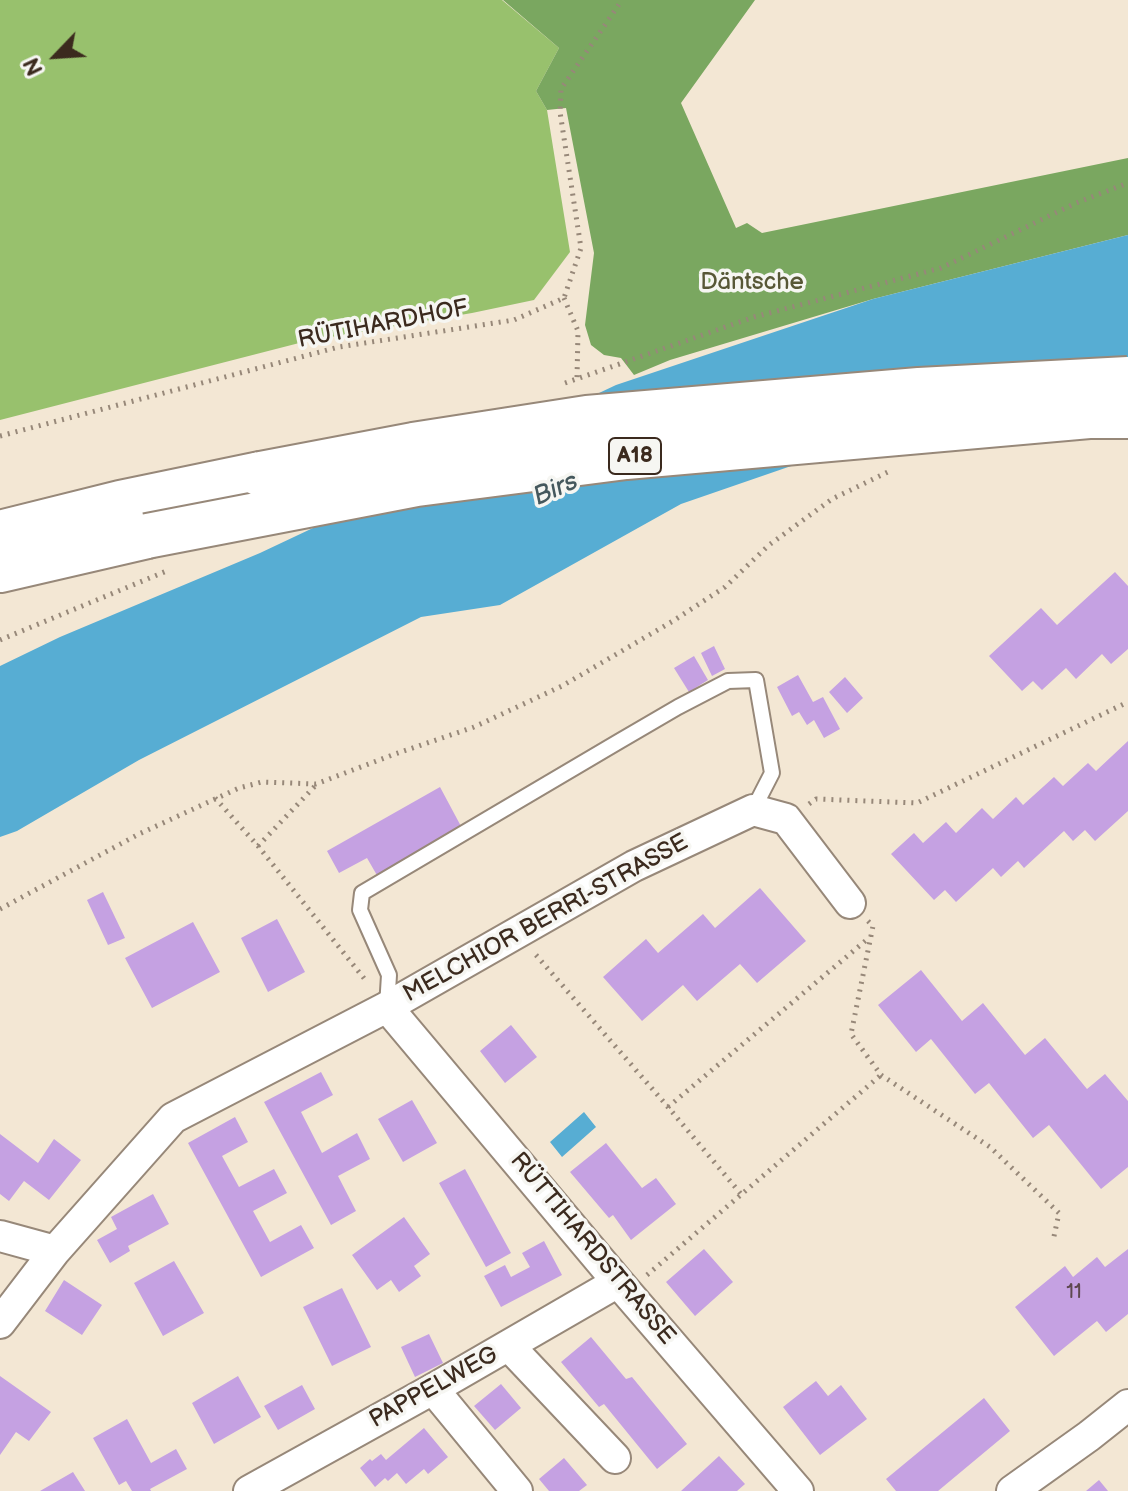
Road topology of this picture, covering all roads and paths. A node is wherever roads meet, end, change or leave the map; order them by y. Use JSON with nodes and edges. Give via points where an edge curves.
{"nodes":[{"id":1,"x":622,"y":0,"type":"edge"},
{"id":2,"x":564,"y":298,"type":"junction"},
{"id":3,"x":577,"y":378,"type":"dead end"},
{"id":4,"x":1128,"y":379,"type":"edge"},
{"id":5,"x":1128,"y":416,"type":"edge"},
{"id":6,"x":0,"y":436,"type":"edge"},
{"id":7,"x":895,"y":469,"type":"dead end"},
{"id":8,"x":0,"y":533,"type":"edge"},
{"id":9,"x":0,"y":570,"type":"edge"},
{"id":10,"x":1128,"y":702,"type":"edge"},
{"id":11,"x":316,"y":784,"type":"junction"},
{"id":12,"x":215,"y":798,"type":"junction"},
{"id":13,"x":753,"y":810,"type":"junction"},
{"id":14,"x":786,"y":819,"type":"junction"},
{"id":15,"x":258,"y":846,"type":"junction"},
{"id":16,"x":850,"y":903,"type":"joint"},
{"id":17,"x":0,"y":909,"type":"edge"},
{"id":18,"x":517,"y":932,"type":"junction"},
{"id":19,"x":871,"y":937,"type":"junction"},
{"id":20,"x":387,"y":1007,"type":"junction"},
{"id":21,"x":881,"y":1075,"type":"junction"},
{"id":22,"x":668,"y":1107,"type":"junction"},
{"id":23,"x":741,"y":1194,"type":"junction"},
{"id":24,"x":0,"y":1236,"type":"edge"},
{"id":25,"x":1053,"y":1241,"type":"dead end"},
{"id":26,"x":55,"y":1251,"type":"junction"},
{"id":27,"x":623,"y":1287,"type":"junction"},
{"id":28,"x":0,"y":1323,"type":"edge"},
{"id":29,"x":509,"y":1346,"type":"junction"},
{"id":30,"x":433,"y":1389,"type":"junction"},
{"id":31,"x":1128,"y":1405,"type":"edge"},
{"id":32,"x":615,"y":1458,"type":"dead end"},
{"id":33,"x":249,"y":1491,"type":"edge"},
{"id":34,"x":517,"y":1491,"type":"edge"},
{"id":35,"x":798,"y":1491,"type":"edge"},
{"id":36,"x":1012,"y":1491,"type":"edge"}],
"edges":[{"from":1,"to":2,"type":"path","via":[[561,89],[581,248]]},
{"from":2,"to":3,"type":"path","via":[[578,331]]},
{"from":2,"to":6,"type":"path","name":"RÜTIHARDHOF","via":[[514,320],[339,347]]},
{"from":4,"to":8,"type":"highway","number":"A18","bridge":true,"via":[[919,390],[587,418],[260,474]]},
{"from":5,"to":9,"type":"highway","number":"A18","bridge":true,"via":[[626,457],[417,484]]},
{"from":7,"to":11,"type":"path","via":[[832,499],[769,545],[725,587],[562,686],[474,727]]},
{"from":10,"to":14,"type":"path","via":[[917,803],[816,799]]},
{"from":11,"to":12,"type":"path","via":[[262,782]]},
{"from":11,"to":15,"type":"path"},
{"from":12,"to":15,"type":"path"},
{"from":12,"to":17,"type":"path"},
{"from":13,"to":14,"type":"street"},
{"from":13,"to":18,"type":"street","name":"MELCHIOR BERRI-STRASSE","via":[[634,866]]},
{"from":13,"to":20,"type":"lane","via":[[772,773],[756,680],[728,681],[362,893],[360,910],[389,975]]},
{"from":14,"to":16,"type":"street"},
{"from":15,"to":20,"type":"path"},
{"from":16,"to":19,"type":"path","via":[[873,926]]},
{"from":18,"to":20,"type":"street","name":"MELCHIOR BERRI-STRASSE"},
{"from":18,"to":22,"type":"path"},
{"from":19,"to":21,"type":"path","via":[[851,1034]]},
{"from":19,"to":22,"type":"path"},
{"from":20,"to":26,"type":"street","name":"MELCHIOR BERRI-STRASSE","via":[[173,1118]]},
{"from":20,"to":27,"type":"street","name":"RÜTTIHARDSTRASSE"},
{"from":21,"to":23,"type":"path"},
{"from":21,"to":25,"type":"path","via":[[990,1147],[1059,1213]]},
{"from":22,"to":23,"type":"path"},
{"from":23,"to":27,"type":"path"},
{"from":24,"to":26,"type":"street"},
{"from":26,"to":28,"type":"street","name":"MELCHIOR BERRI-STRASSE"},
{"from":27,"to":29,"type":"street","name":"PAPPELWEG"},
{"from":27,"to":35,"type":"street","name":"RÜTTIHARDSTRASSE"},
{"from":29,"to":30,"type":"street","name":"PAPPELWEG"},
{"from":29,"to":32,"type":"street"},
{"from":30,"to":33,"type":"street","name":"PAPPELWEG"},
{"from":30,"to":34,"type":"street"},
{"from":31,"to":36,"type":"street"}]}
